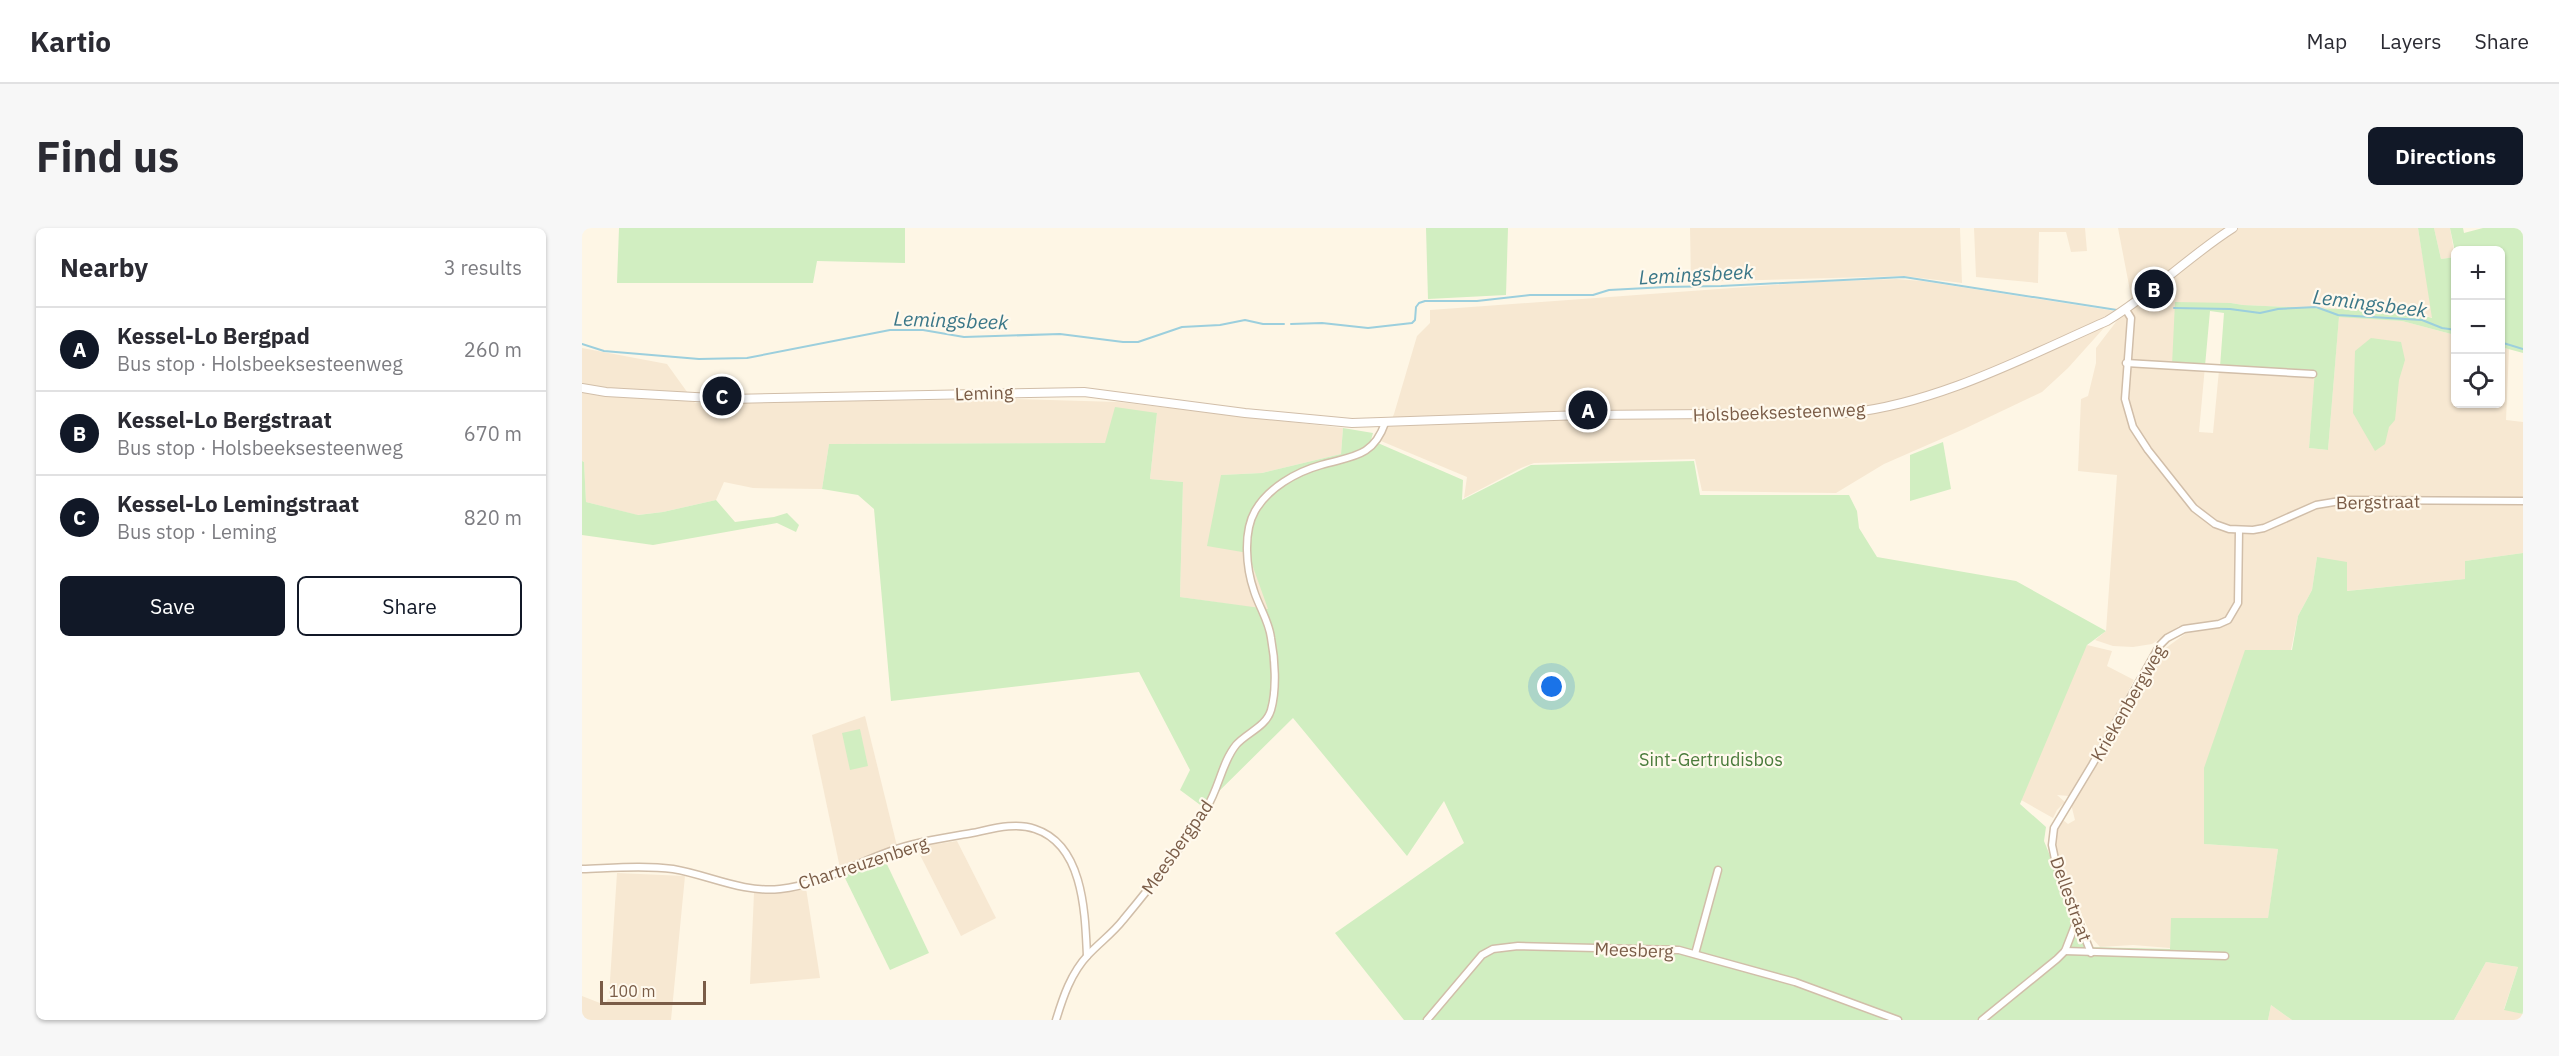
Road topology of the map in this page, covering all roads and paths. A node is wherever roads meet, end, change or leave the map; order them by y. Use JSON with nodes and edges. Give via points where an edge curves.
{"nodes":[{"id":1,"x":2233,"y":228,"type":"edge"},
{"id":2,"x":2126,"y":310,"type":"junction"},
{"id":3,"x":2126,"y":363,"type":"junction"},
{"id":4,"x":2313,"y":374,"type":"dead end"},
{"id":5,"x":582,"y":388,"type":"edge"},
{"id":6,"x":1385,"y":423,"type":"junction"},
{"id":7,"x":2523,"y":501,"type":"edge"},
{"id":8,"x":2239,"y":530,"type":"junction"},
{"id":9,"x":2064,"y":813,"type":"joint"},
{"id":10,"x":582,"y":869,"type":"edge"},
{"id":11,"x":1718,"y":870,"type":"dead end"},
{"id":12,"x":2077,"y":920,"type":"junction"},
{"id":13,"x":2065,"y":951,"type":"junction"},
{"id":14,"x":2091,"y":953,"type":"junction"},
{"id":15,"x":1695,"y":954,"type":"junction"},
{"id":16,"x":1087,"y":956,"type":"junction"},
{"id":17,"x":2225,"y":956,"type":"dead end"},
{"id":18,"x":1056,"y":1020,"type":"edge"},
{"id":19,"x":1427,"y":1020,"type":"edge"},
{"id":20,"x":1898,"y":1020,"type":"edge"},
{"id":21,"x":1982,"y":1020,"type":"edge"}],
"edges":[{"from":1,"to":2,"type":"street","name":"Holsbeeksesteenweg"},
{"from":2,"to":3,"type":"street","name":"Bergstraat","via":[[2131,318]]},
{"from":2,"to":6,"type":"street","name":"Holsbeeksesteenweg","via":[[1973,379],[1866,411]]},
{"from":3,"to":4,"type":"street"},
{"from":3,"to":8,"type":"street","name":"Bergstraat","via":[[2128,414],[2148,450],[2194,508],[2216,524]]},
{"from":5,"to":6,"type":"street","name":"Leming","via":[[730,399],[1084,392],[1245,413]]},
{"from":6,"to":16,"type":"street","name":"Meesbergpad","via":[[1381,434],[1361,454],[1291,478],[1266,496],[1252,515],[1248,539],[1253,590],[1271,638],[1273,696],[1268,718],[1236,745],[1214,794],[1166,867],[1121,923]]},
{"from":7,"to":8,"type":"street","name":"Bergstraat","via":[[2330,502],[2264,528]]},
{"from":8,"to":9,"type":"street","name":"Kriekenbergweg","via":[[2238,603],[2233,614],[2219,624],[2178,631],[2160,645]]},
{"from":9,"to":12,"type":"street","name":"Dellestraat","via":[[2054,828],[2052,845]]},
{"from":10,"to":16,"type":"street","name":"Chartreuzenberg","via":[[671,869],[727,884],[779,889],[805,885],[928,841],[1008,827],[1035,829],[1053,838],[1069,857],[1078,878]]},
{"from":11,"to":15,"type":"street"},
{"from":12,"to":13,"type":"street"},
{"from":12,"to":14,"type":"street","name":"Dellestraat"},
{"from":13,"to":14,"type":"street","name":"Dellestraat"},
{"from":13,"to":21,"type":"street"},
{"from":14,"to":17,"type":"street","name":"Dellestraat"},
{"from":15,"to":19,"type":"street","name":"Meesberg","via":[[1664,948],[1493,949],[1466,971]]},
{"from":15,"to":20,"type":"street","name":"Meesberg","via":[[1795,982]]},
{"from":16,"to":18,"type":"street","name":"Meesbergpad","via":[[1075,973]]}]}
